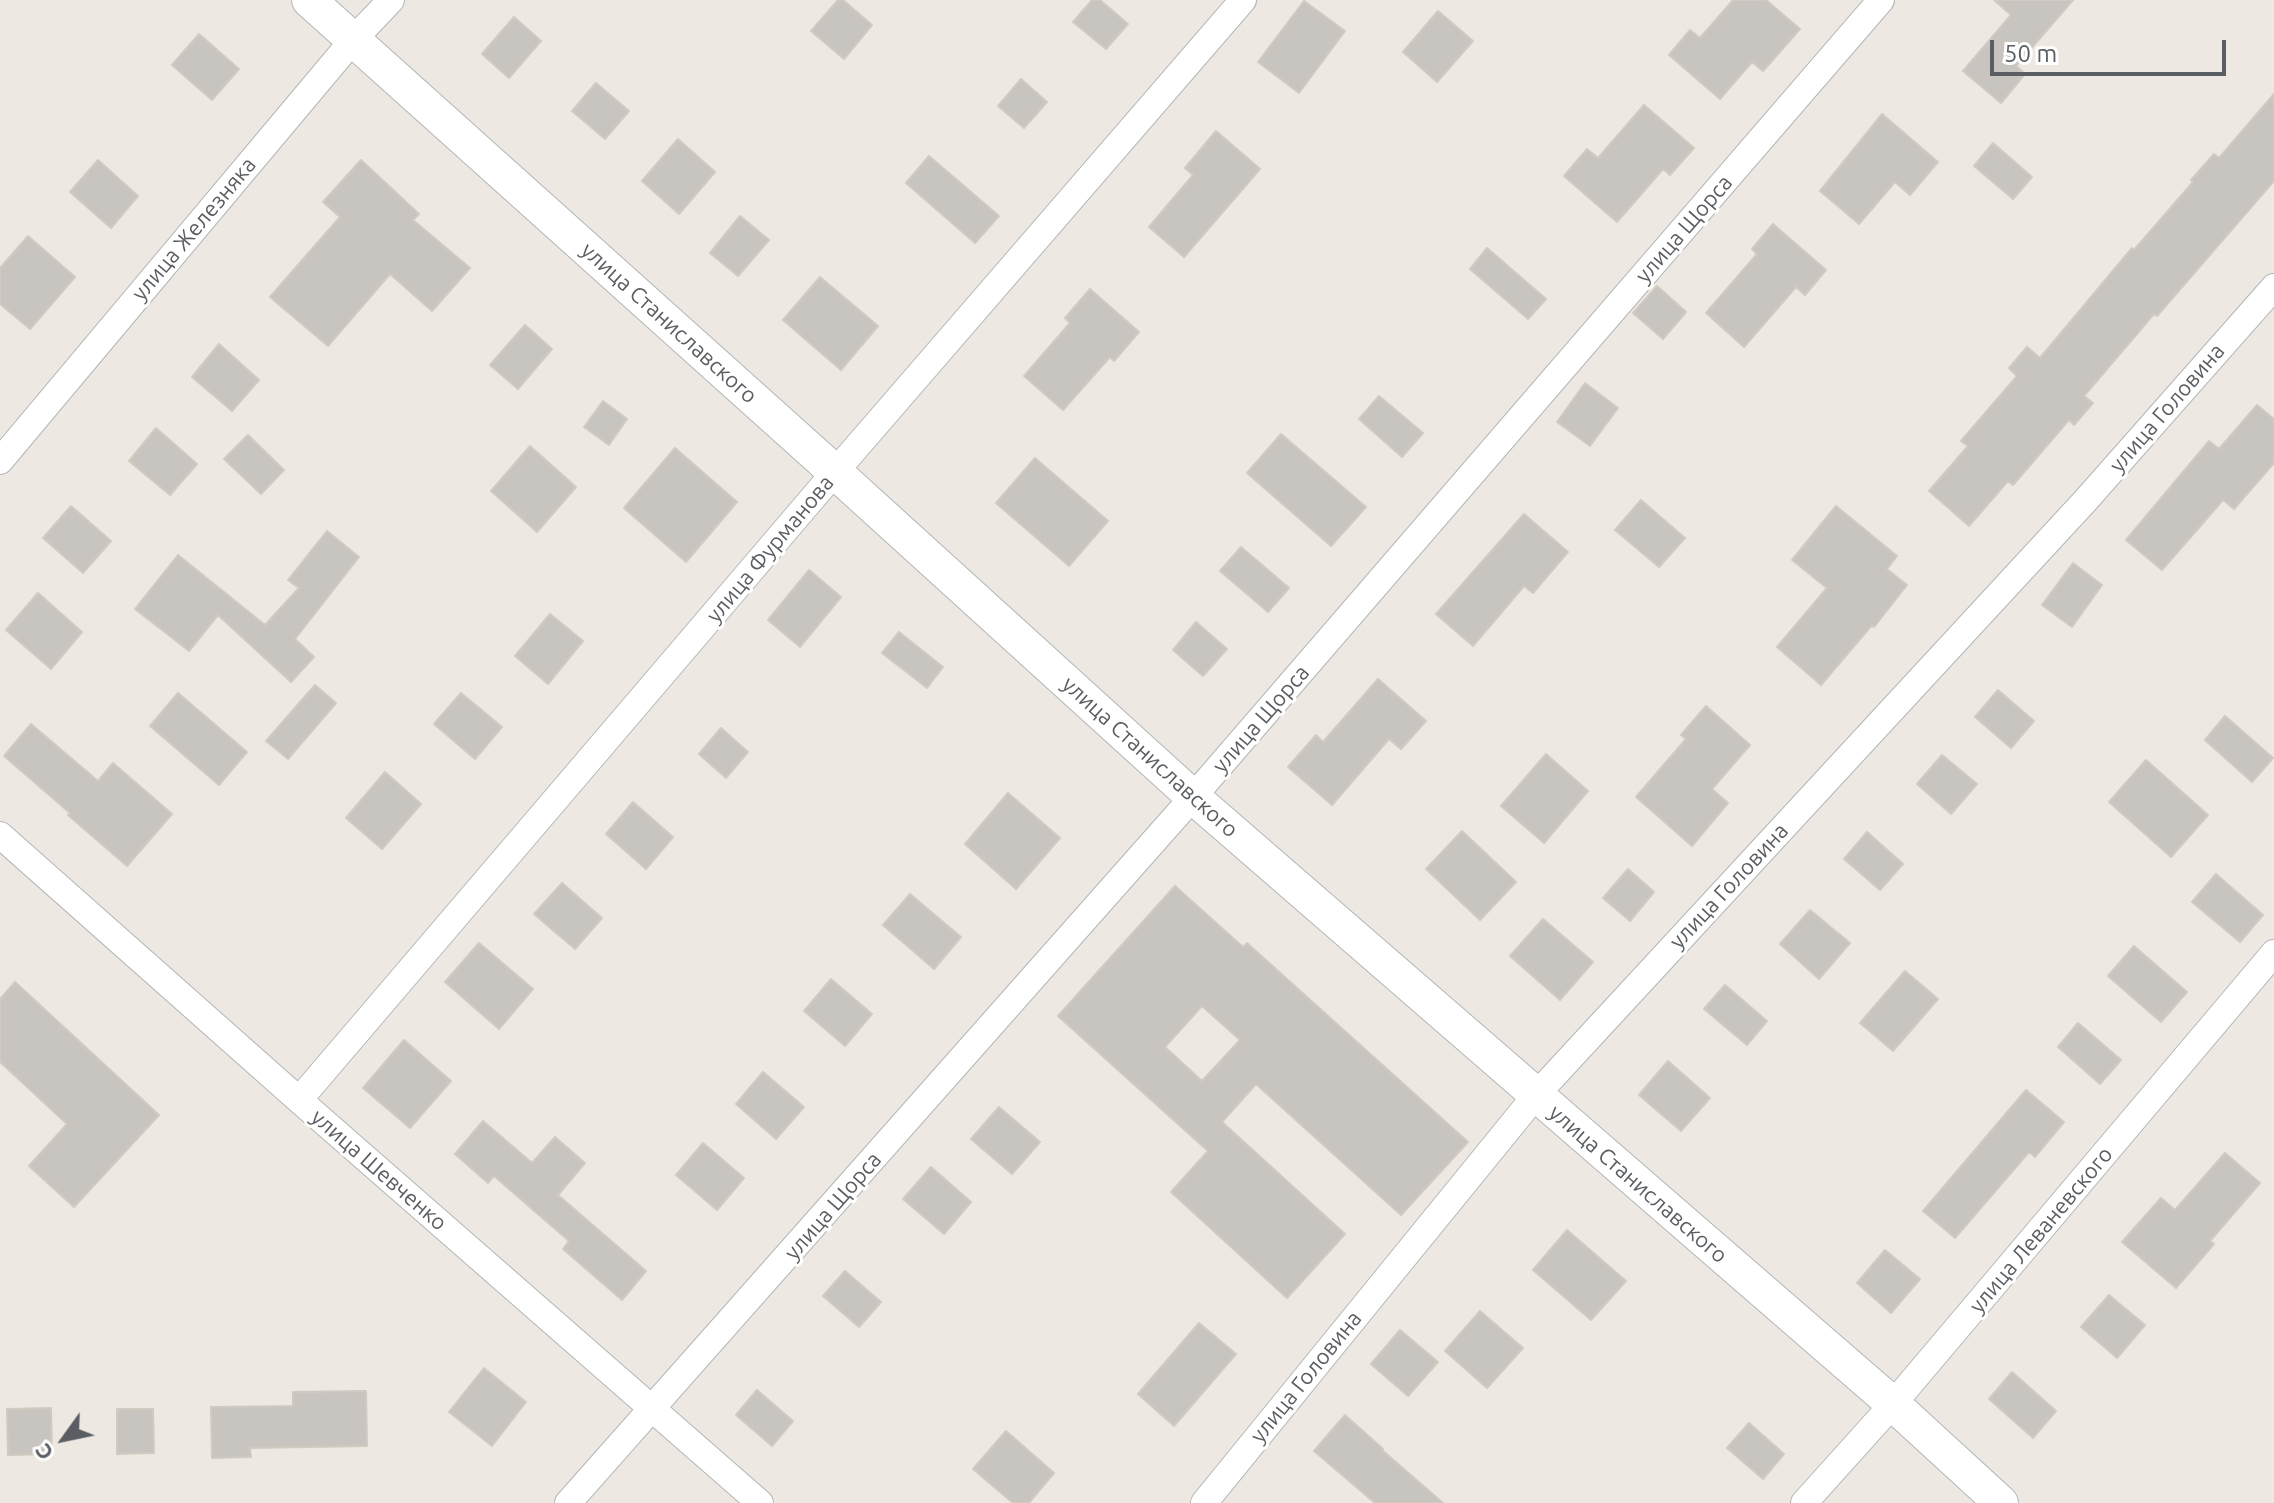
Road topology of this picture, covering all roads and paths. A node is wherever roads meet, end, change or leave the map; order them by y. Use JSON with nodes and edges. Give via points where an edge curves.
{"nodes":[{"id":1,"x":309,"y":0,"type":"edge"},
{"id":2,"x":391,"y":0,"type":"edge"},
{"id":3,"x":1243,"y":0,"type":"edge"},
{"id":4,"x":1881,"y":0,"type":"edge"},
{"id":5,"x":353,"y":40,"type":"junction"},
{"id":6,"x":2274,"y":287,"type":"edge"},
{"id":7,"x":0,"y":461,"type":"edge"},
{"id":8,"x":835,"y":472,"type":"junction"},
{"id":9,"x":1193,"y":797,"type":"junction"},
{"id":10,"x":0,"y":835,"type":"edge"},
{"id":11,"x":2274,"y":953,"type":"edge"},
{"id":12,"x":1536,"y":1095,"type":"junction"},
{"id":13,"x":299,"y":1100,"type":"junction"},
{"id":14,"x":1893,"y":1404,"type":"junction"},
{"id":15,"x":654,"y":1409,"type":"junction"},
{"id":16,"x":568,"y":1503,"type":"edge"},
{"id":17,"x":760,"y":1503,"type":"edge"},
{"id":18,"x":1204,"y":1503,"type":"edge"},
{"id":19,"x":1804,"y":1503,"type":"edge"},
{"id":20,"x":2001,"y":1503,"type":"edge"}],
"edges":[{"from":1,"to":5,"type":"street","name":"улица Станиславского"},
{"from":2,"to":5,"type":"street","name":"улица Железняка"},
{"from":3,"to":8,"type":"street","name":"улица Фурманова"},
{"from":4,"to":9,"type":"street","name":"улица Щорса"},
{"from":5,"to":7,"type":"street","name":"улица Железняка"},
{"from":5,"to":8,"type":"street","name":"улица Станиславского"},
{"from":6,"to":12,"type":"street","name":"улица Головина","via":[[2086,500]]},
{"from":8,"to":9,"type":"street","name":"улица Станиславского"},
{"from":8,"to":13,"type":"street","name":"улица Фурманова"},
{"from":9,"to":12,"type":"street","name":"улица Станиславского"},
{"from":9,"to":15,"type":"street","name":"улица Щорса"},
{"from":10,"to":13,"type":"street","name":"улица Шевченко"},
{"from":11,"to":14,"type":"street","name":"улица Леваневского"},
{"from":12,"to":14,"type":"street","name":"улица Станиславского"},
{"from":12,"to":18,"type":"street","name":"улица Головина"},
{"from":13,"to":15,"type":"street","name":"улица Шевченко"},
{"from":14,"to":19,"type":"street","name":"улица Леваневского"},
{"from":14,"to":20,"type":"street","name":"улица Станиславского"},
{"from":15,"to":16,"type":"street","name":"улица Щорса"},
{"from":15,"to":17,"type":"street","name":"улица Шевченко"}]}
